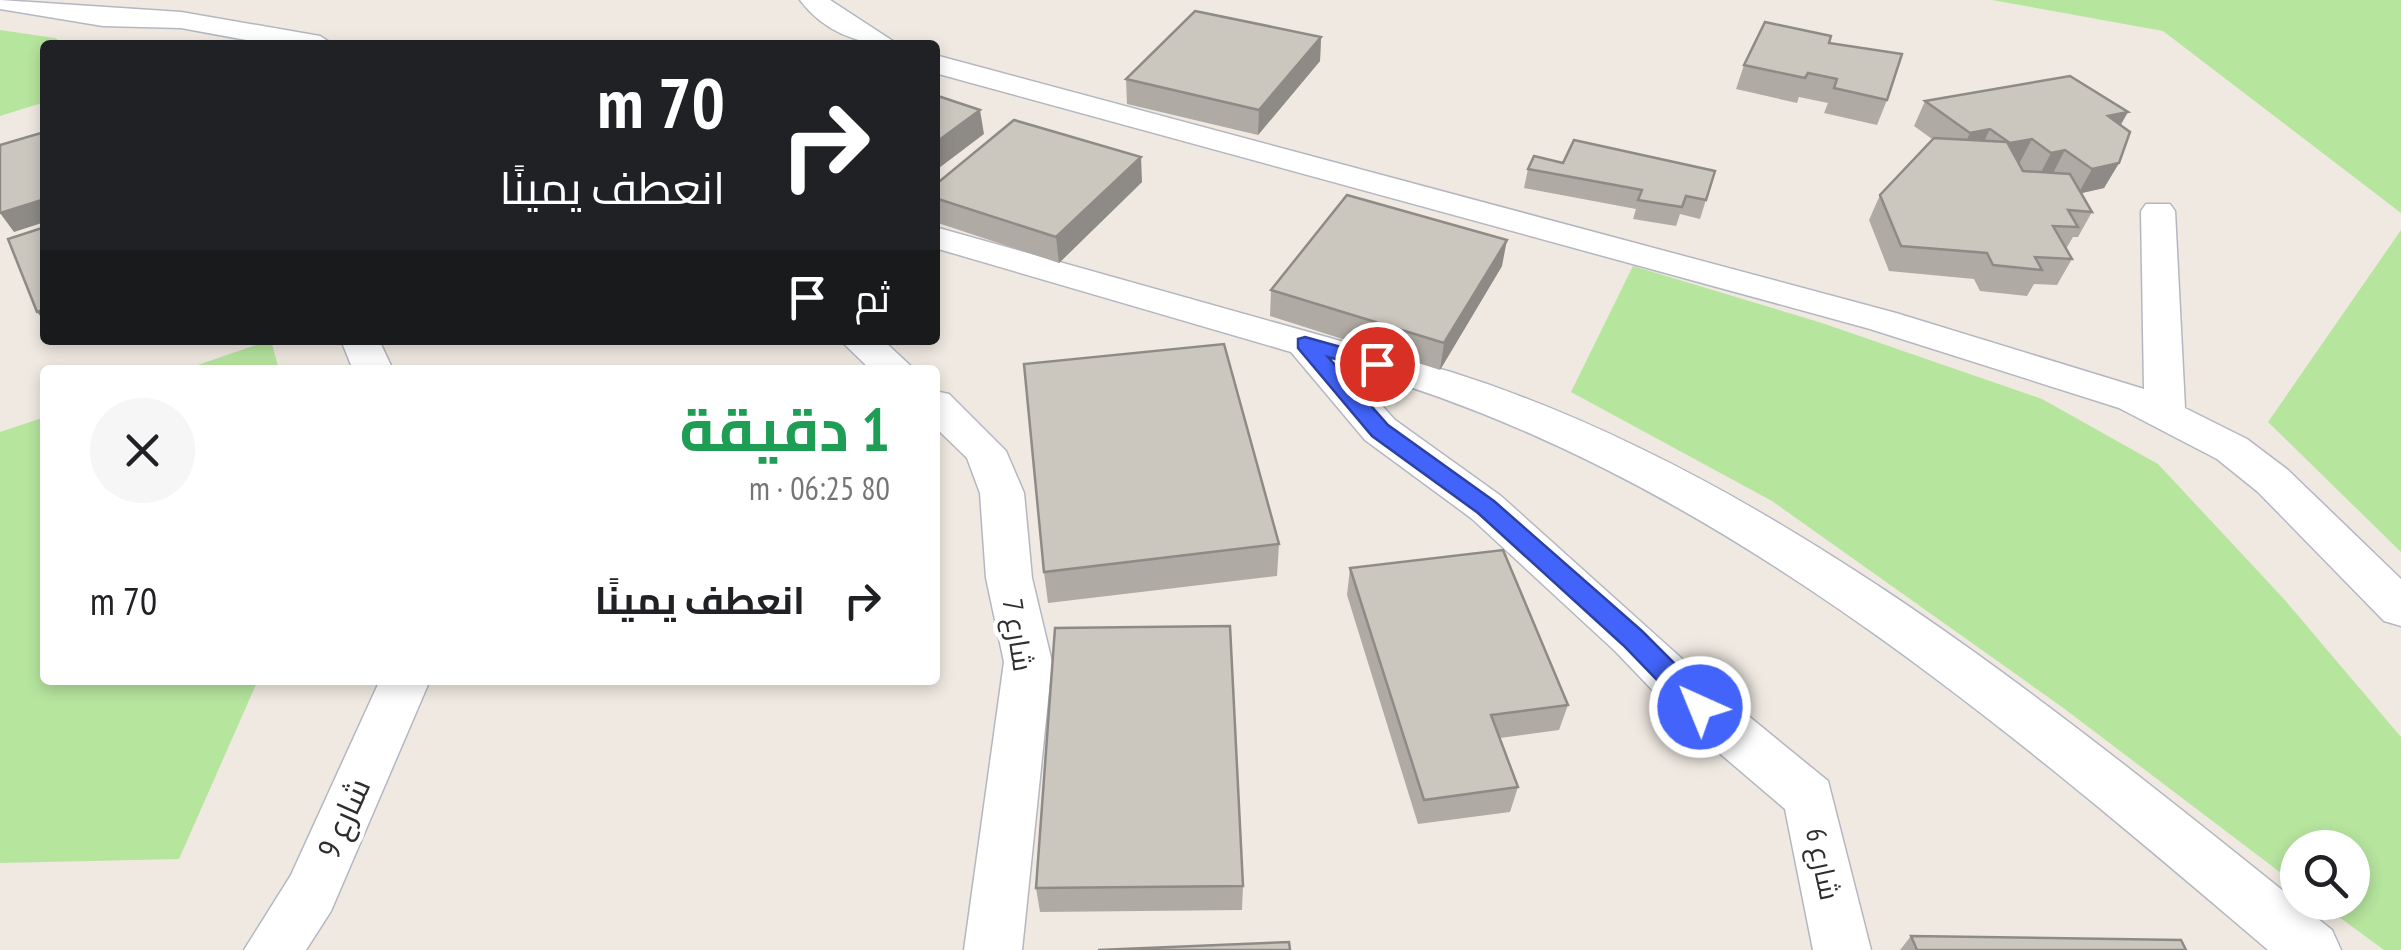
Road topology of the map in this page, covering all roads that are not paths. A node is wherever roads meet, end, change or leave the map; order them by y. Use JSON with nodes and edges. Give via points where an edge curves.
{"nodes":[{"id":1,"x":66,"y":0,"type":"edge"},
{"id":2,"x":199,"y":0,"type":"edge"},
{"id":3,"x":814,"y":0,"type":"edge"},
{"id":4,"x":0,"y":1,"type":"edge"},
{"id":5,"x":104,"y":18,"type":"junction"},
{"id":6,"x":240,"y":29,"type":"junction"},
{"id":7,"x":130,"y":40,"type":"edge"},
{"id":8,"x":295,"y":40,"type":"edge"},
{"id":9,"x":876,"y":40,"type":"edge"},
{"id":10,"x":940,"y":65,"type":"edge"},
{"id":11,"x":2158,"y":211,"type":"dead end"},
{"id":12,"x":940,"y":238,"type":"edge"},
{"id":13,"x":1305,"y":344,"type":"junction"},
{"id":14,"x":865,"y":345,"type":"edge"},
{"id":15,"x":889,"y":365,"type":"edge"},
{"id":16,"x":940,"y":409,"type":"edge"},
{"id":17,"x":2165,"y":413,"type":"junction"},
{"id":18,"x":2401,"y":608,"type":"edge"},
{"id":19,"x":402,"y":685,"type":"edge"},
{"id":20,"x":273,"y":950,"type":"edge"},
{"id":21,"x":992,"y":950,"type":"edge"},
{"id":22,"x":1842,"y":950,"type":"edge"},
{"id":23,"x":2312,"y":950,"type":"edge"}],
"edges":[{"from":1,"to":5,"type":"street"},
{"from":2,"to":6,"type":"street"},
{"from":3,"to":9,"type":"street"},
{"from":4,"to":5,"type":"street"},
{"from":5,"to":6,"type":"street"},
{"from":5,"to":7,"type":"street"},
{"from":6,"to":8,"type":"street"},
{"from":10,"to":17,"type":"street","via":[[1883,321]]},
{"from":11,"to":17,"type":"street"},
{"from":12,"to":13,"type":"street"},
{"from":13,"to":22,"type":"street","name":"شارع 6","via":[[1380,430],[1500,519],[1700,707],[1809,797]]},
{"from":13,"to":23,"type":"street","via":[[1514,409],[1750,532],[1957,666]]},
{"from":14,"to":15,"type":"street"},
{"from":16,"to":21,"type":"street","name":"شارع 7","via":[[985,451],[1002,494],[1009,578],[1028,662]]},
{"from":17,"to":18,"type":"street","via":[[2232,449],[2273,481]]},
{"from":19,"to":20,"type":"street","name":"شارع 9","via":[[311,893]]}]}
